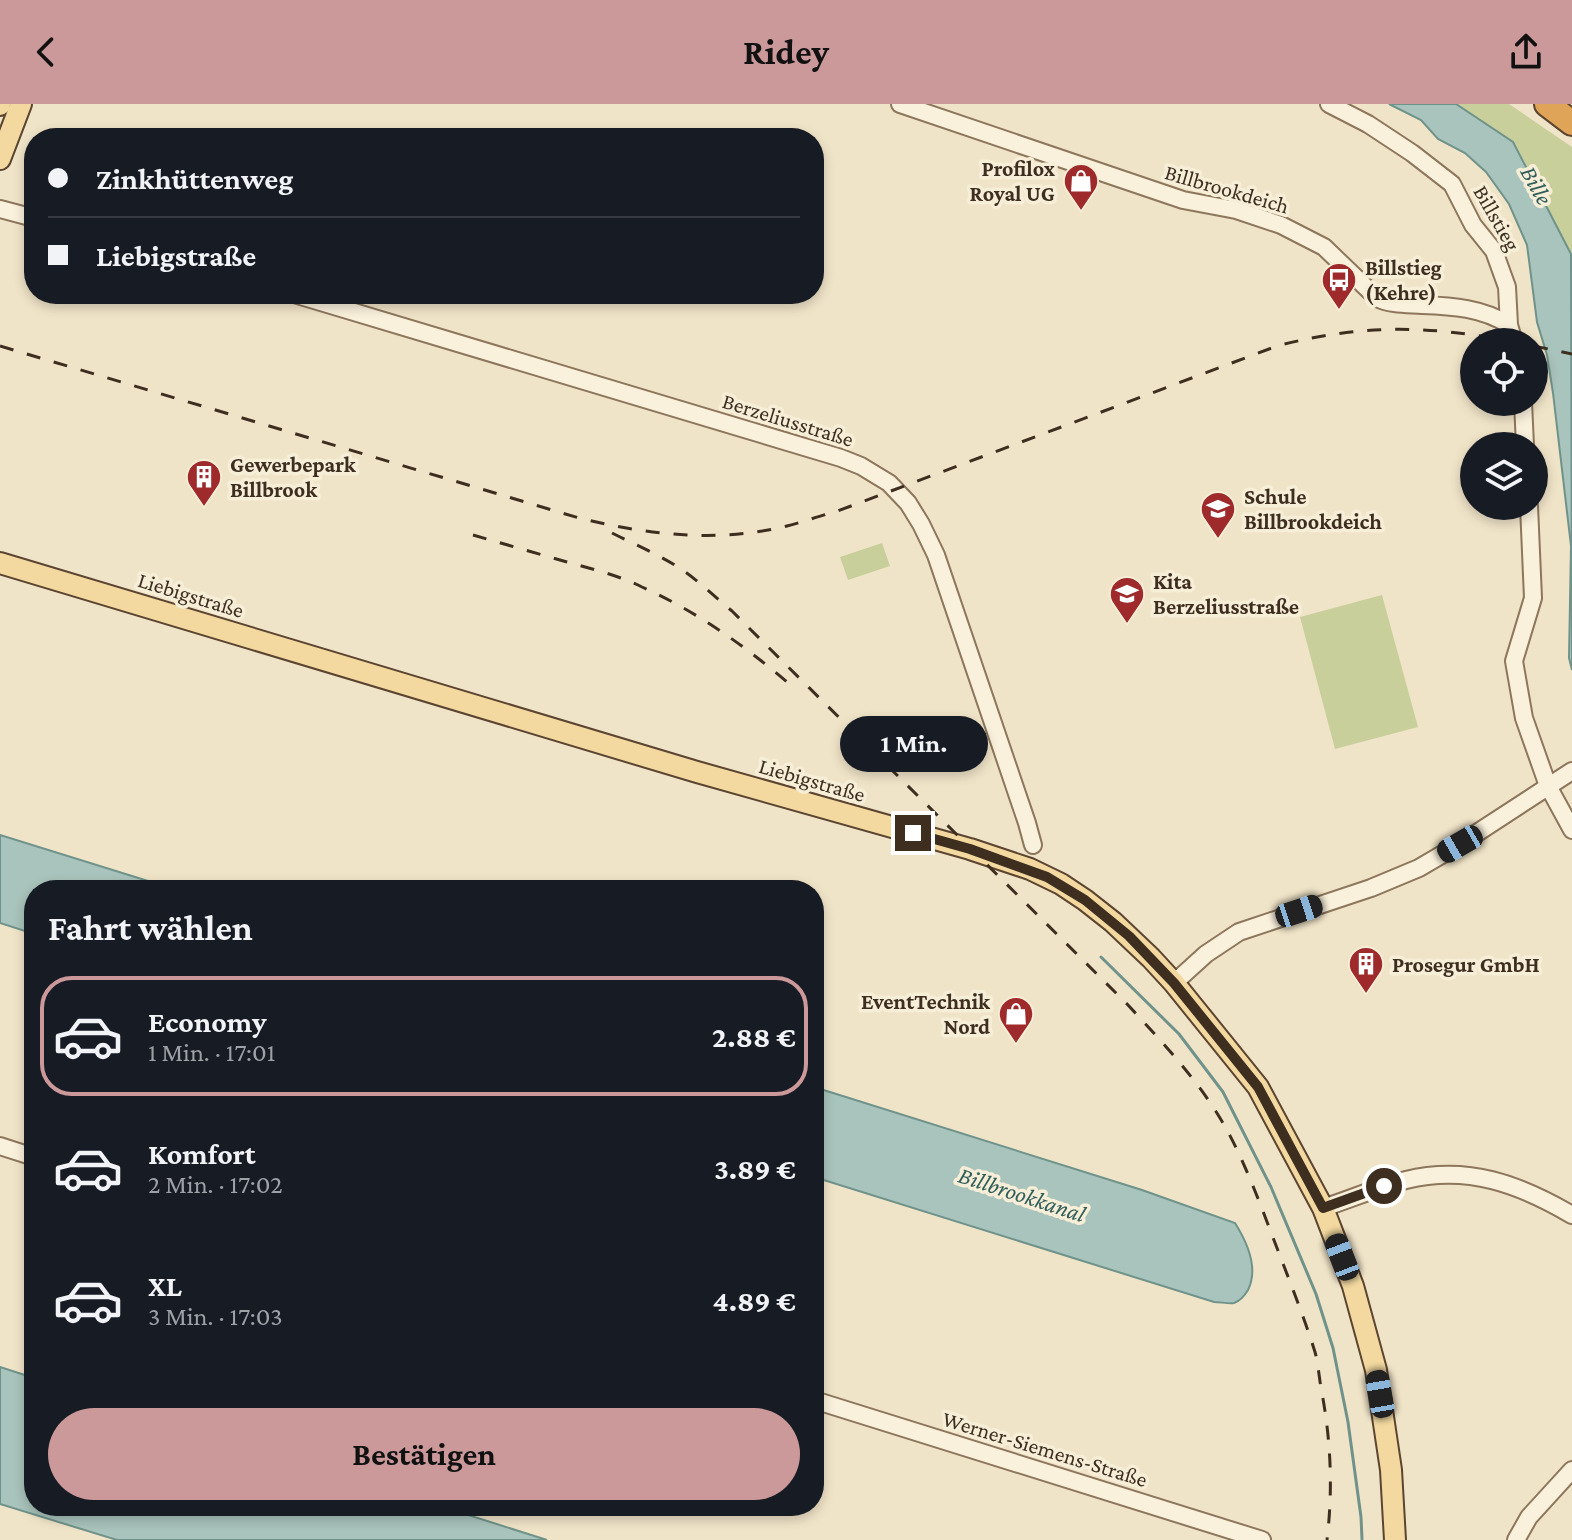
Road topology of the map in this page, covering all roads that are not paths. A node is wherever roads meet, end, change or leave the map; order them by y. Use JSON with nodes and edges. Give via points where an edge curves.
{"nodes":[{"id":1,"x":21,"y":104,"type":"edge"},
{"id":2,"x":900,"y":104,"type":"edge"},
{"id":3,"x":1329,"y":104,"type":"edge"},
{"id":4,"x":1547,"y":104,"type":"edge"},
{"id":5,"x":1572,"y":123,"type":"edge"},
{"id":6,"x":0,"y":159,"type":"edge"},
{"id":7,"x":0,"y":209,"type":"edge"},
{"id":8,"x":24,"y":215,"type":"edge"},
{"id":9,"x":327,"y":304,"type":"edge"},
{"id":10,"x":1509,"y":325,"type":"junction"},
{"id":11,"x":1510,"y":328,"type":"edge"},
{"id":12,"x":1530,"y":520,"type":"edge"},
{"id":13,"x":0,"y":563,"type":"edge"},
{"id":14,"x":1572,"y":771,"type":"edge"},
{"id":15,"x":1548,"y":786,"type":"junction"},
{"id":16,"x":1572,"y":830,"type":"edge"},
{"id":17,"x":1033,"y":845,"type":"dead end"},
{"id":18,"x":1174,"y":983,"type":"junction"},
{"id":19,"x":0,"y":1146,"type":"edge"},
{"id":20,"x":24,"y":1154,"type":"edge"},
{"id":21,"x":1323,"y":1208,"type":"junction"},
{"id":22,"x":1572,"y":1215,"type":"edge"},
{"id":23,"x":824,"y":1403,"type":"edge"},
{"id":24,"x":1572,"y":1470,"type":"edge"},
{"id":25,"x":1262,"y":1540,"type":"edge"},
{"id":26,"x":1395,"y":1540,"type":"edge"},
{"id":27,"x":1516,"y":1540,"type":"edge"}],
"edges":[{"from":1,"to":6,"type":"main road"},
{"from":2,"to":10,"type":"street","name":"Billbrookdeich","via":[[1183,200],[1281,225],[1324,247],[1385,302],[1480,311]]},
{"from":3,"to":10,"type":"street","name":"Billstieg","via":[[1368,124],[1452,184],[1498,260],[1507,287]]},
{"from":4,"to":5,"type":"highway"},
{"from":7,"to":8,"type":"street"},
{"from":9,"to":17,"type":"street","name":"Berzeliusstraße","via":[[841,458],[889,483],[908,503],[936,555]]},
{"from":10,"to":11,"type":"street"},
{"from":12,"to":15,"type":"street","via":[[1533,598],[1514,661],[1524,718]]},
{"from":13,"to":18,"type":"main road","name":"Liebigstraße","via":[[1018,865],[1061,884],[1097,909]]},
{"from":14,"to":15,"type":"street"},
{"from":15,"to":16,"type":"street"},
{"from":15,"to":18,"type":"street","via":[[1419,868],[1239,932]]},
{"from":18,"to":21,"type":"main road","name":"Liebigstraße","via":[[1258,1087]]},
{"from":19,"to":20,"type":"street"},
{"from":21,"to":22,"type":"street","via":[[1384,1186],[1443,1175],[1495,1179]]},
{"from":21,"to":26,"type":"main road","name":"Liebigstraße","via":[[1353,1286],[1376,1370]]},
{"from":23,"to":25,"type":"street","name":"Werner-Siemens-Straße"},
{"from":24,"to":27,"type":"street","via":[[1529,1517]]}]}
